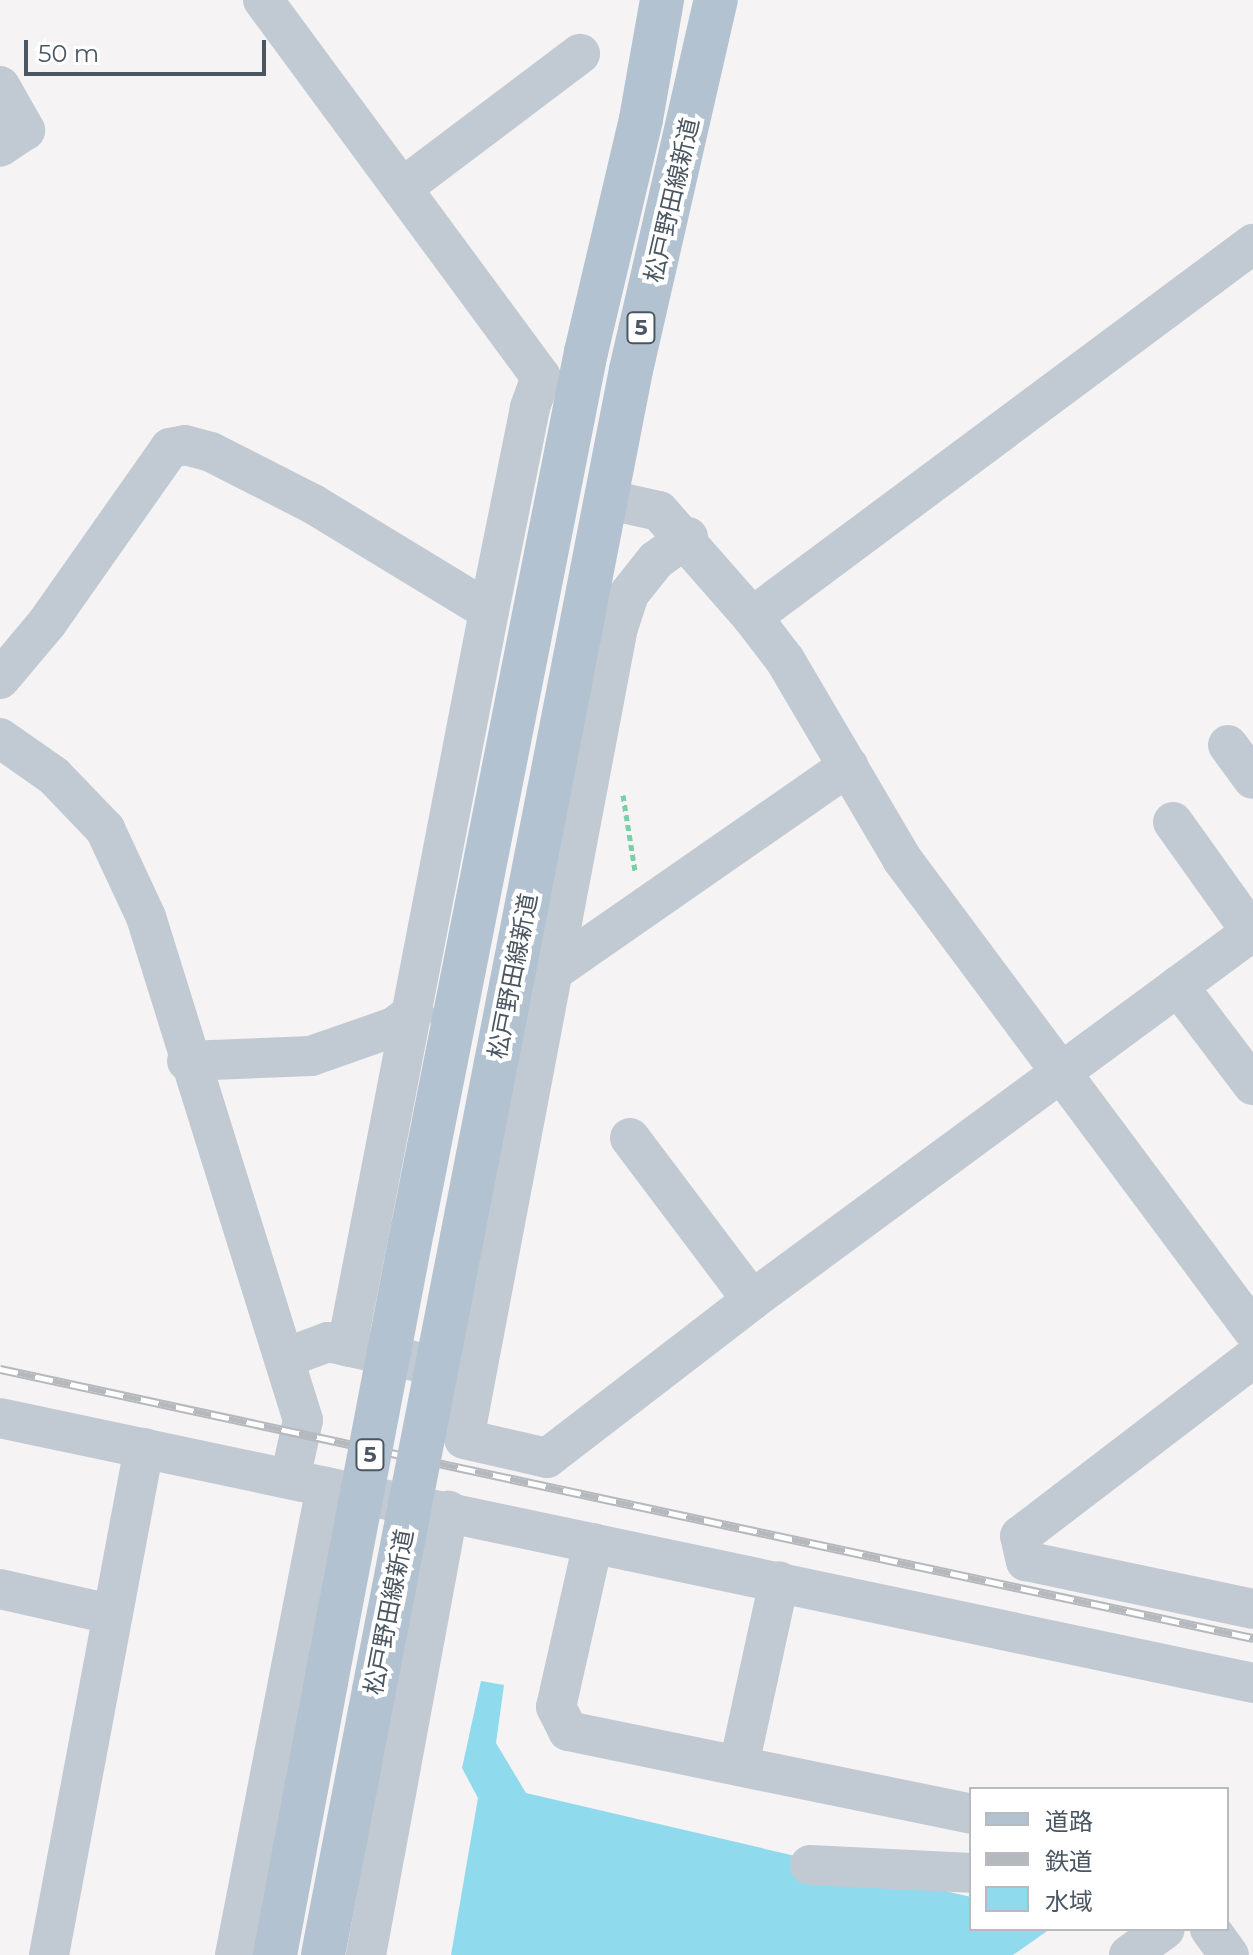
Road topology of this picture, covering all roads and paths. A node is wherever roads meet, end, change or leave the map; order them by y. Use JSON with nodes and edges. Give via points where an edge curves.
{"nodes":[{"id":1,"x":263,"y":0,"type":"edge"},
{"id":2,"x":662,"y":0,"type":"edge"},
{"id":3,"x":716,"y":0,"type":"edge"},
{"id":4,"x":580,"y":54,"type":"dead end"},
{"id":5,"x":0,"y":86,"type":"edge"},
{"id":6,"x":0,"y":147,"type":"edge"},
{"id":7,"x":402,"y":188,"type":"junction"},
{"id":8,"x":1253,"y":244,"type":"edge"},
{"id":9,"x":605,"y":499,"type":"junction"},
{"id":10,"x":688,"y":537,"type":"junction"},
{"id":11,"x":489,"y":611,"type":"junction"},
{"id":12,"x":752,"y":617,"type":"junction"},
{"id":13,"x":0,"y":679,"type":"edge"},
{"id":14,"x":0,"y":738,"type":"edge"},
{"id":15,"x":598,"y":743,"type":"junction"},
{"id":16,"x":1228,"y":745,"type":"dead end"},
{"id":17,"x":848,"y":766,"type":"junction"},
{"id":18,"x":1253,"y":779,"type":"edge"},
{"id":19,"x":1173,"y":822,"type":"dead end"},
{"id":20,"x":641,"y":912,"type":"junction"},
{"id":21,"x":1253,"y":932,"type":"edge"},
{"id":22,"x":552,"y":972,"type":"junction"},
{"id":23,"x":1178,"y":986,"type":"junction"},
{"id":24,"x":422,"y":1006,"type":"junction"},
{"id":25,"x":187,"y":1061,"type":"junction"},
{"id":26,"x":1064,"y":1072,"type":"junction"},
{"id":27,"x":1253,"y":1085,"type":"edge"},
{"id":28,"x":630,"y":1138,"type":"dead end"},
{"id":29,"x":752,"y":1300,"type":"junction"},
{"id":30,"x":1253,"y":1330,"type":"edge"},
{"id":31,"x":347,"y":1346,"type":"junction"},
{"id":32,"x":285,"y":1358,"type":"junction"},
{"id":33,"x":1253,"y":1358,"type":"edge"},
{"id":34,"x":476,"y":1375,"type":"junction"},
{"id":35,"x":0,"y":1418,"type":"edge"},
{"id":36,"x":144,"y":1448,"type":"junction"},
{"id":37,"x":308,"y":1483,"type":"junction"},
{"id":38,"x":448,"y":1511,"type":"junction"},
{"id":39,"x":593,"y":1543,"type":"junction"},
{"id":40,"x":779,"y":1581,"type":"junction"},
{"id":41,"x":0,"y":1589,"type":"edge"},
{"id":42,"x":1253,"y":1609,"type":"edge"},
{"id":43,"x":110,"y":1614,"type":"junction"},
{"id":44,"x":1253,"y":1683,"type":"edge"},
{"id":45,"x":739,"y":1765,"type":"junction"},
{"id":46,"x":969,"y":1814,"type":"edge"},
{"id":47,"x":810,"y":1865,"type":"dead end"},
{"id":48,"x":969,"y":1873,"type":"edge"},
{"id":49,"x":1162,"y":1931,"type":"edge"},
{"id":50,"x":1211,"y":1931,"type":"edge"},
{"id":51,"x":49,"y":1955,"type":"edge"},
{"id":52,"x":235,"y":1955,"type":"edge"},
{"id":53,"x":275,"y":1955,"type":"edge"},
{"id":54,"x":323,"y":1955,"type":"edge"},
{"id":55,"x":366,"y":1955,"type":"edge"},
{"id":56,"x":1129,"y":1955,"type":"edge"},
{"id":57,"x":1229,"y":1955,"type":"edge"}],
"edges":[{"from":1,"to":7,"type":"street"},
{"from":2,"to":53,"type":"main road","name":"松戸野田線新道","number":"5","bridge":true,"via":[[641,119],[586,352]]},
{"from":3,"to":9,"type":"main road","name":"松戸野田線新道","number":"5"},
{"from":4,"to":7,"type":"street"},
{"from":5,"to":6,"type":"street","via":[[25,130]]},
{"from":7,"to":11,"type":"street","via":[[541,377],[530,408]]},
{"from":8,"to":12,"type":"street"},
{"from":9,"to":10,"type":"street","via":[[659,511]]},
{"from":9,"to":54,"type":"main road","name":"松戸野田線新道","number":"5","bridge":true},
{"from":10,"to":12,"type":"street"},
{"from":10,"to":15,"type":"street","via":[[656,560],[629,594]]},
{"from":11,"to":13,"type":"street","via":[[313,504],[211,452],[185,445],[170,448],[47,623]]},
{"from":11,"to":24,"type":"street"},
{"from":12,"to":17,"type":"street"},
{"from":14,"to":25,"type":"street","via":[[54,776],[119,849],[146,917]]},
{"from":15,"to":20,"type":"path","via":[[628,811]]},
{"from":15,"to":22,"type":"street"},
{"from":16,"to":18,"type":"street"},
{"from":17,"to":20,"type":"street"},
{"from":17,"to":26,"type":"street","via":[[902,859]]},
{"from":19,"to":21,"type":"street"},
{"from":20,"to":22,"type":"street"},
{"from":21,"to":23,"type":"street"},
{"from":22,"to":34,"type":"street","via":[[536,1021]]},
{"from":23,"to":26,"type":"street"},
{"from":23,"to":27,"type":"street"},
{"from":24,"to":25,"type":"street","via":[[394,1027],[311,1056]]},
{"from":24,"to":31,"type":"street"},
{"from":25,"to":32,"type":"street"},
{"from":26,"to":29,"type":"street"},
{"from":26,"to":30,"type":"street"},
{"from":28,"to":29,"type":"street"},
{"from":29,"to":34,"type":"street","via":[[547,1458],[464,1439]]},
{"from":31,"to":32,"type":"street","via":[[328,1342]]},
{"from":31,"to":34,"type":"street"},
{"from":32,"to":37,"type":"street","via":[[303,1420]]},
{"from":33,"to":42,"type":"street","via":[[1020,1536],[1026,1561]]},
{"from":35,"to":36,"type":"street"},
{"from":36,"to":37,"type":"street"},
{"from":36,"to":43,"type":"street"},
{"from":37,"to":38,"type":"street"},
{"from":37,"to":52,"type":"street"},
{"from":38,"to":39,"type":"street"},
{"from":38,"to":55,"type":"street"},
{"from":39,"to":40,"type":"street"},
{"from":39,"to":45,"type":"street","via":[[556,1707],[560,1721],[568,1731]]},
{"from":40,"to":44,"type":"street"},
{"from":40,"to":45,"type":"street"},
{"from":41,"to":43,"type":"street"},
{"from":43,"to":51,"type":"street"},
{"from":45,"to":46,"type":"street"},
{"from":47,"to":48,"type":"street"},
{"from":49,"to":56,"type":"street"},
{"from":50,"to":57,"type":"street"}]}
